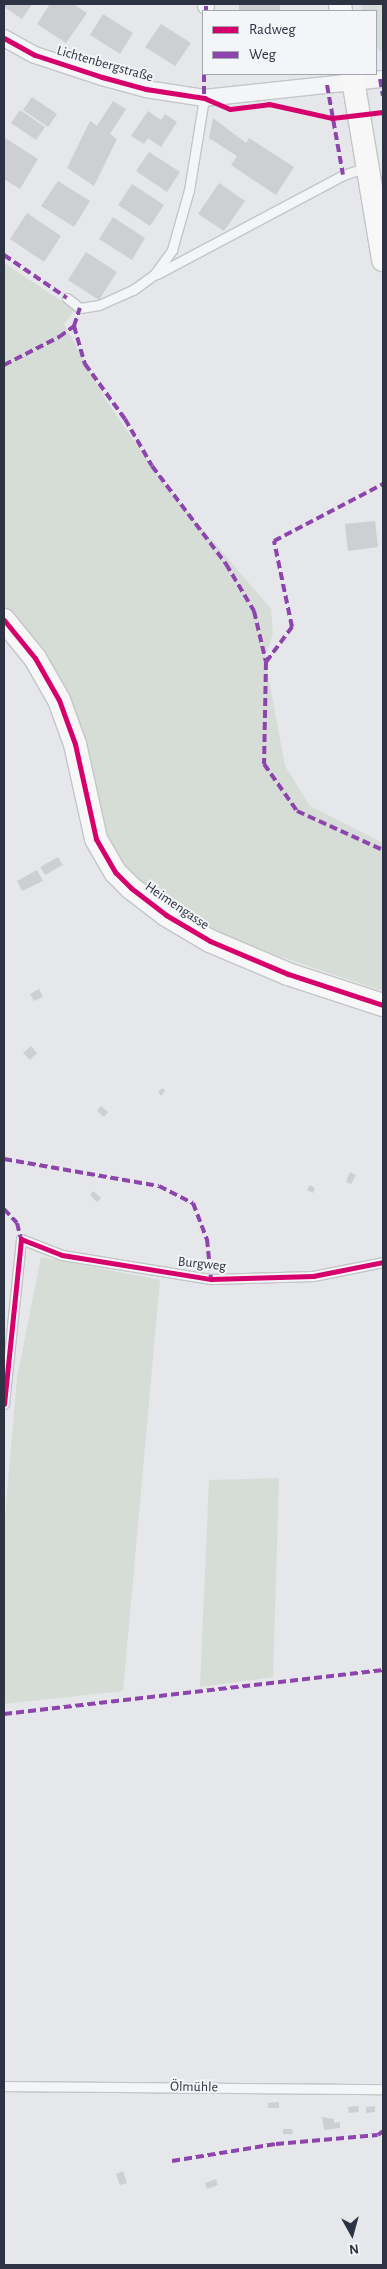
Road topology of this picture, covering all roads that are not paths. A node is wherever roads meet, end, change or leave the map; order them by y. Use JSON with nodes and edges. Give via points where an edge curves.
{"nodes":[{"id":1,"x":4,"y":38,"type":"edge"},
{"id":2,"x":353,"y":78,"type":"edge"},
{"id":3,"x":383,"y":79,"type":"edge"},
{"id":4,"x":204,"y":98,"type":"junction"},
{"id":5,"x":368,"y":167,"type":"junction"},
{"id":6,"x":383,"y":260,"type":"edge"},
{"id":7,"x":154,"y":275,"type":"junction"},
{"id":8,"x":67,"y":298,"type":"dead end"},
{"id":9,"x":4,"y":620,"type":"edge"},
{"id":10,"x":383,"y":1005,"type":"edge"},
{"id":11,"x":383,"y":1262,"type":"edge"},
{"id":12,"x":4,"y":1404,"type":"edge"},
{"id":13,"x":4,"y":2086,"type":"edge"},
{"id":14,"x":383,"y":2089,"type":"edge"}],
"edges":[{"from":1,"to":4,"type":"street","name":"Lichtenbergstraße","via":[[35,55],[102,77],[146,89]]},
{"from":2,"to":3,"type":"street","name":"Lichtenbergstraße"},
{"from":2,"to":4,"type":"street","name":"Lichtenbergstraße"},
{"from":2,"to":5,"type":"street"},
{"from":4,"to":7,"type":"lane","via":[[189,190],[172,250]]},
{"from":5,"to":6,"type":"street"},
{"from":5,"to":7,"type":"lane","via":[[343,175]]},
{"from":7,"to":8,"type":"lane","via":[[133,290],[99,305],[80,308]]},
{"from":9,"to":10,"type":"street","name":"Heimengasse","via":[[35,658],[59,700],[75,744],[96,839],[116,873],[166,915],[210,942],[288,974]]},
{"from":11,"to":12,"type":"lane","name":"Burgweg","via":[[313,1276],[211,1279],[62,1255],[21,1239]]},
{"from":13,"to":14,"type":"lane","name":"Ölmühle"}]}
